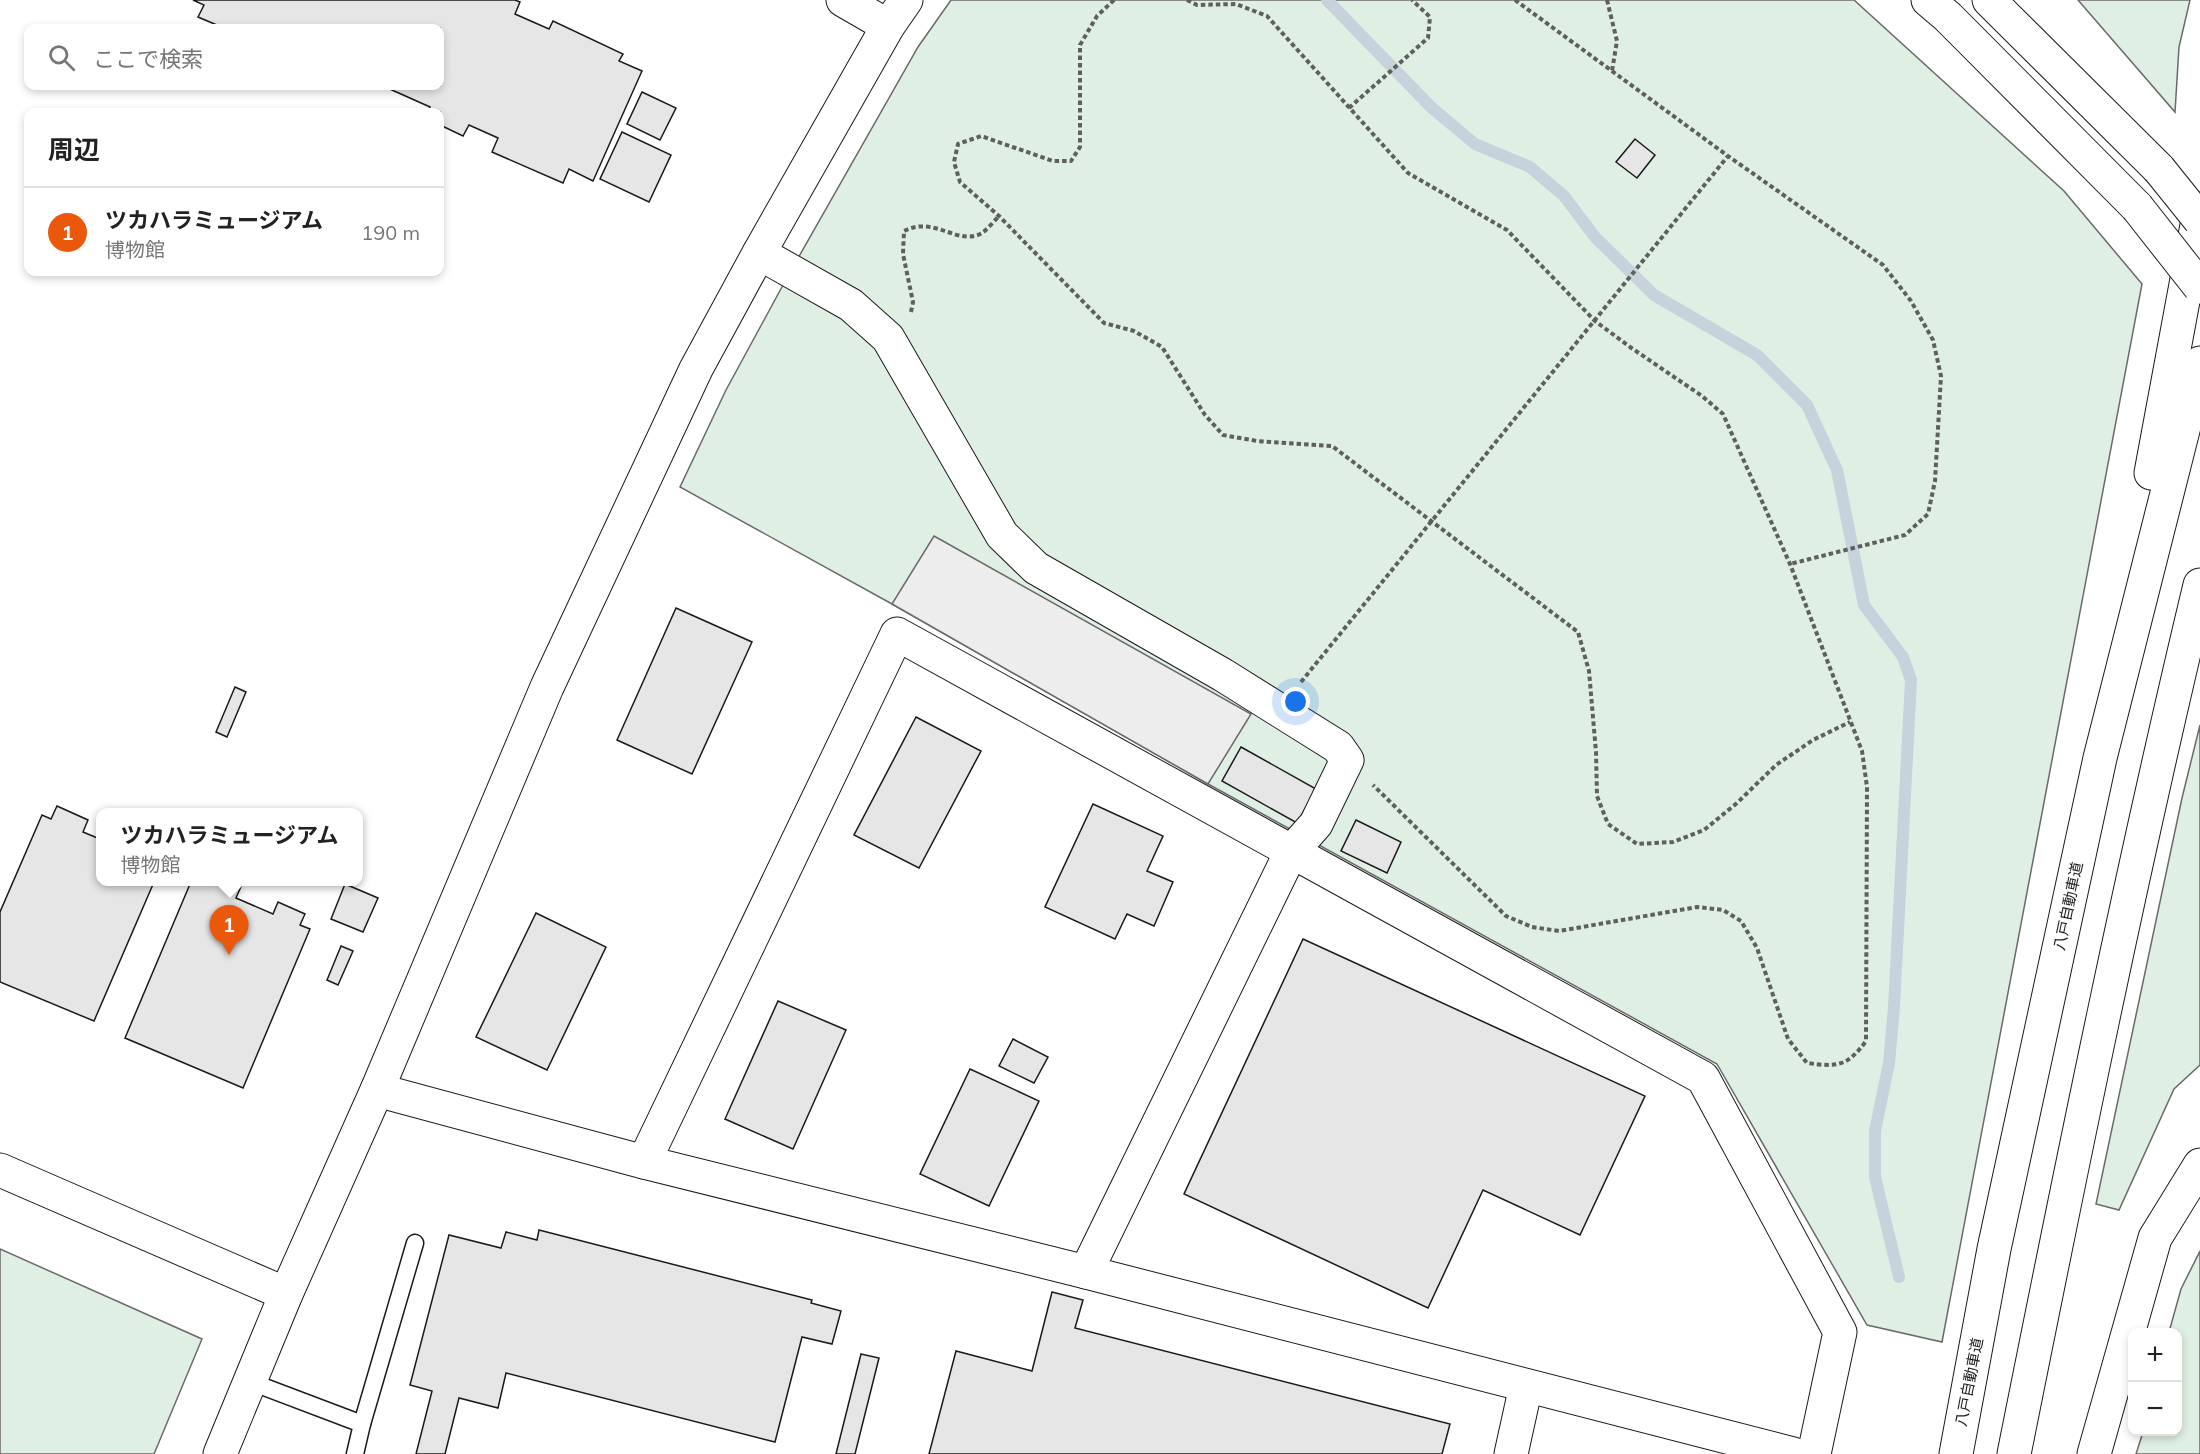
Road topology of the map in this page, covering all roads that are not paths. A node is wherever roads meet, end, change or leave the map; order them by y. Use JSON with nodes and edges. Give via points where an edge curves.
{"nodes":[{"id":1,"x":843,"y":0,"type":"edge"},
{"id":2,"x":1928,"y":0,"type":"edge"},
{"id":3,"x":1989,"y":0,"type":"edge"},
{"id":4,"x":897,"y":13,"type":"edge"},
{"id":5,"x":2200,"y":209,"type":"edge"},
{"id":6,"x":2200,"y":220,"type":"edge"},
{"id":7,"x":759,"y":253,"type":"junction"},
{"id":8,"x":2200,"y":287,"type":"edge"},
{"id":9,"x":2200,"y":363,"type":"edge"},
{"id":10,"x":2200,"y":585,"type":"edge"},
{"id":11,"x":2100,"y":758,"type":"junction"},
{"id":12,"x":1291,"y":852,"type":"junction"},
{"id":13,"x":377,"y":1090,"type":"junction"},
{"id":14,"x":644,"y":1162,"type":"junction"},
{"id":15,"x":2200,"y":1165,"type":"edge"},
{"id":16,"x":0,"y":1170,"type":"edge"},
{"id":17,"x":415,"y":1244,"type":"dead end"},
{"id":18,"x":1086,"y":1272,"type":"junction"},
{"id":19,"x":286,"y":1294,"type":"junction"},
{"id":20,"x":251,"y":1382,"type":"junction"},
{"id":21,"x":1526,"y":1386,"type":"junction"},
{"id":22,"x":362,"y":1424,"type":"junction"},
{"id":23,"x":220,"y":1454,"type":"edge"},
{"id":24,"x":355,"y":1454,"type":"edge"},
{"id":25,"x":1511,"y":1454,"type":"edge"},
{"id":26,"x":1793,"y":1454,"type":"edge"},
{"id":27,"x":1814,"y":1454,"type":"edge"},
{"id":28,"x":1956,"y":1454,"type":"edge"},
{"id":29,"x":2014,"y":1454,"type":"edge"},
{"id":30,"x":2094,"y":1454,"type":"edge"}],
"edges":[{"from":1,"to":4,"type":"main road"},
{"from":2,"to":8,"type":"main road","bridge":true,"via":[[2137,207]]},
{"from":3,"to":6,"type":"main road","bridge":true,"via":[[2159,169]]},
{"from":4,"to":7,"type":"main road"},
{"from":5,"to":11,"type":"main road"},
{"from":7,"to":12,"type":"main road","via":[[851,305],[888,338],[1002,535],[1036,568],[1223,675],[1338,747],[1347,760],[1316,824]]},
{"from":7,"to":13,"type":"main road","via":[[696,369],[547,687]]},
{"from":9,"to":11,"type":"main road","name":"八戸自動車道"},
{"from":10,"to":29,"type":"main road","via":[[2133,879]]},
{"from":11,"to":28,"type":"main road","name":"八戸自動車道","via":[[1994,1249]]},
{"from":12,"to":14,"type":"main road","via":[[897,634]]},
{"from":12,"to":18,"type":"main road"},
{"from":12,"to":27,"type":"main road","via":[[1703,1078],[1840,1332]]},
{"from":13,"to":14,"type":"main road"},
{"from":13,"to":19,"type":"main road"},
{"from":14,"to":18,"type":"main road"},
{"from":15,"to":30,"type":"main road","via":[[2155,1238]]},
{"from":16,"to":19,"type":"main road"},
{"from":17,"to":22,"type":"lane"},
{"from":18,"to":21,"type":"main road"},
{"from":19,"to":20,"type":"main road"},
{"from":20,"to":22,"type":"lane"},
{"from":20,"to":23,"type":"main road"},
{"from":21,"to":25,"type":"main road"},
{"from":21,"to":26,"type":"main road"},
{"from":22,"to":24,"type":"lane"}]}
